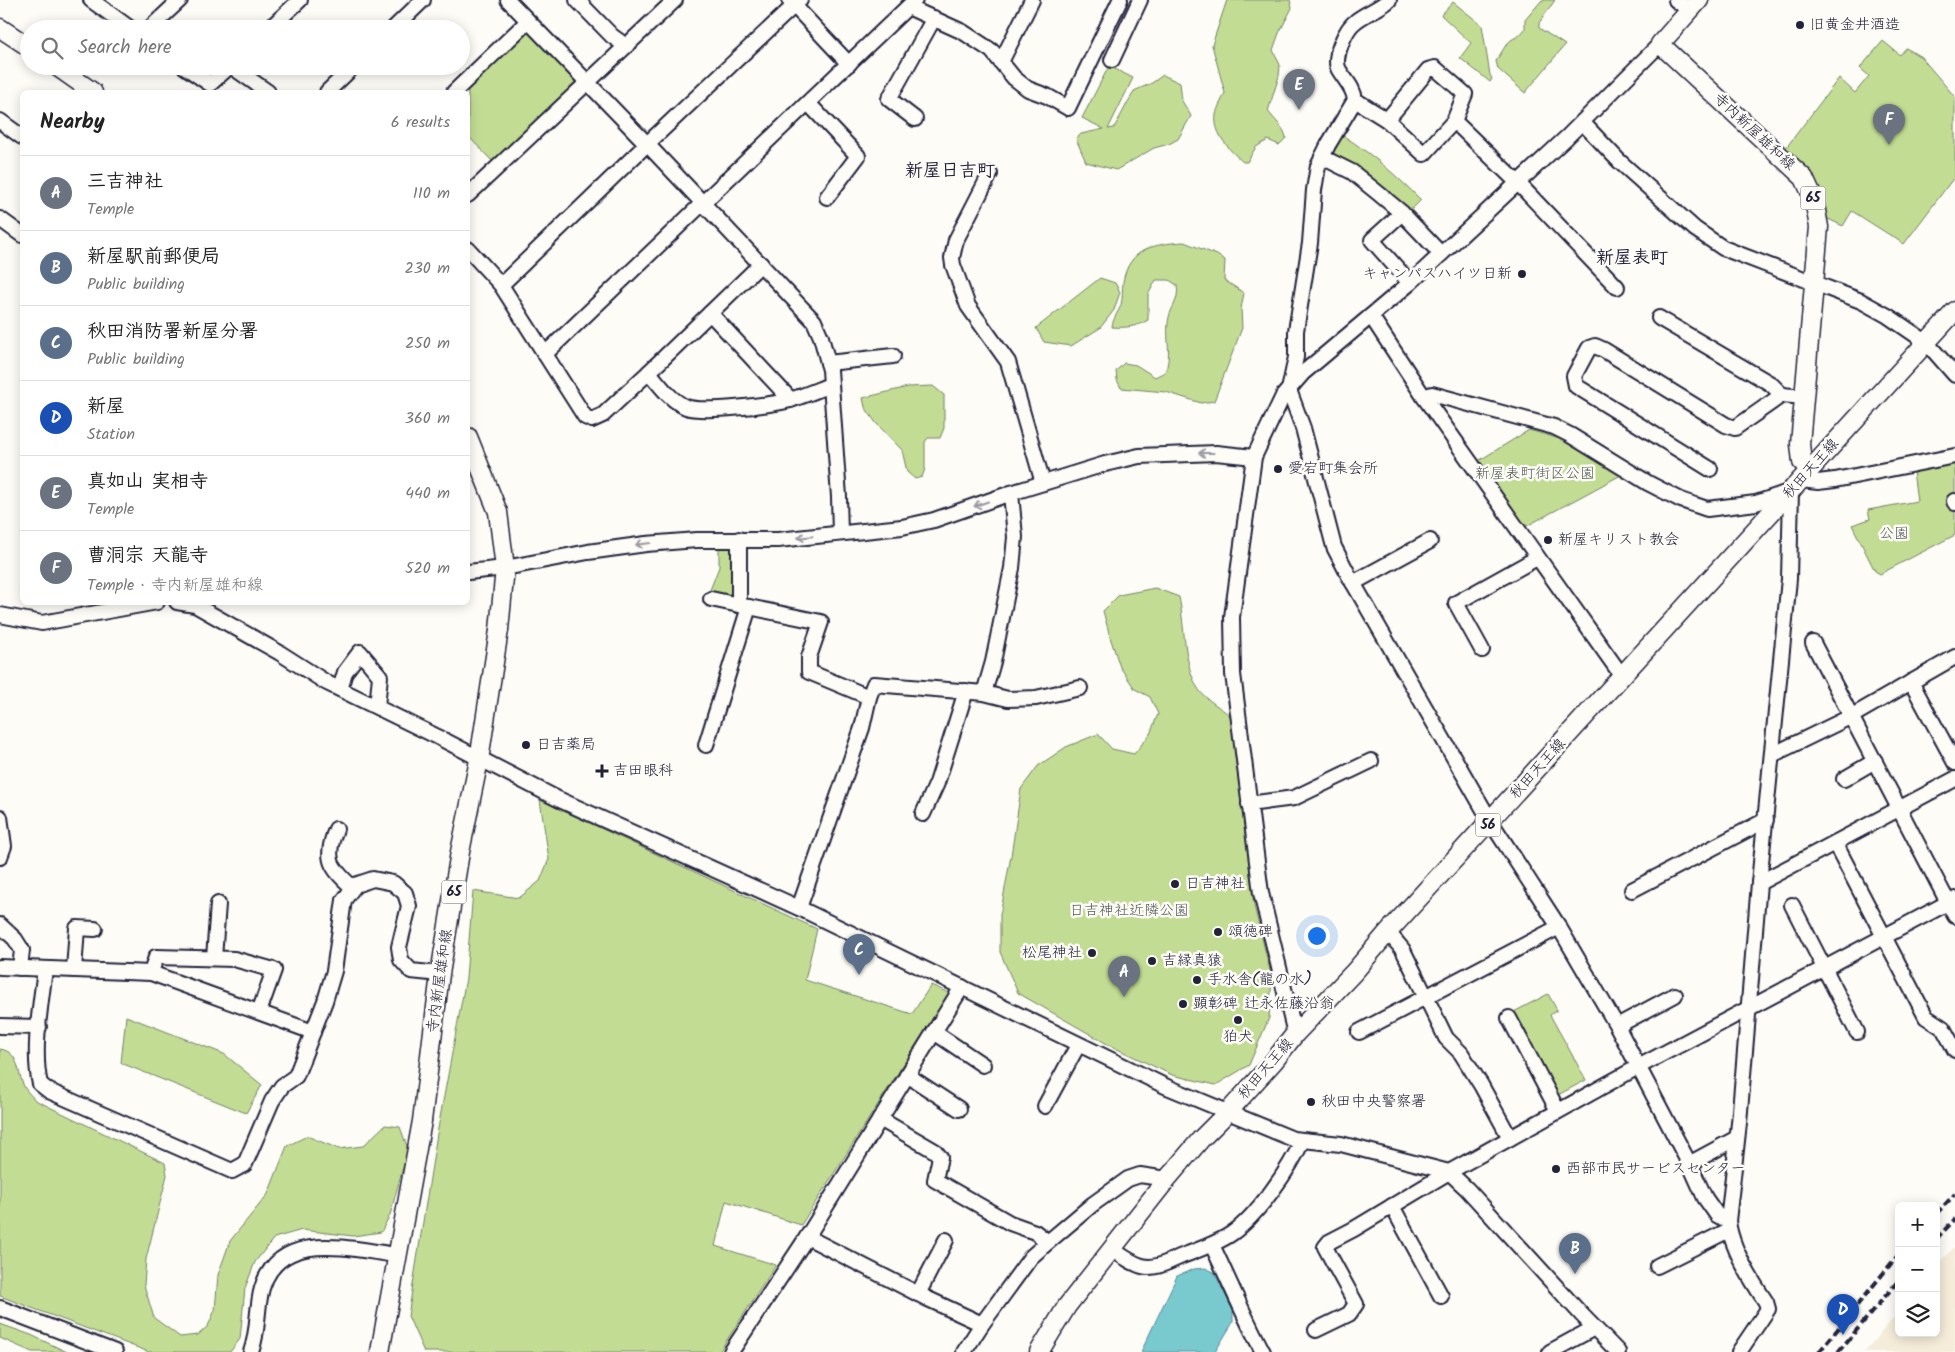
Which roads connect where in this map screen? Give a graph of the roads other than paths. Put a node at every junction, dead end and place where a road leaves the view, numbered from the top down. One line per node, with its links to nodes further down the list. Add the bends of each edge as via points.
1 (91, 0): 16 (street)
2 (180, 0): 17 (street)
3 (300, 0): 18 (street)
4 (423, 0): 19 (street)
5 (508, 0): 20 (street)
6 (577, 0): 24 (street)
7 (1032, 0): 26 (street)
8 (1120, 0): 26 (street, via 1068,108 1028,89)
9 (1140, 0): 25 (street)
10 (1389, 0): 38 (street, via 1355,21 1343,38 1337,68 1355,92)
11 (672, 1): 24 (street)
12 (794, 2): 27 (street); 46 (street)
13 (1688, 3): 23 (main road)
14 (912, 4): 15 (street); 27 (street)
15 (934, 18): 26 (street, via 992,51); 40 (street, via 889,99)
16 (119, 20)
17 (159, 20)
18 (279, 20)
19 (402, 20)
20 (527, 22): 33 (street); 37 (street)
21 (0, 28): 22 (main road)
22 (20, 41)
23 (1660, 44): 44 (street); 59 (main road, 寺内新屋雄和線 / 65, via 1804,178 1814,200 1819,227)
24 (626, 46): 33 (street)
25 (1112, 60)
26 (1001, 62)
27 (849, 64): 39 (street)
28 (69, 75): 34 (main road)
29 (197, 75): 30 (street, via 210,84)
30 (220, 75)
31 (244, 75): 35 (street)
32 (345, 75): 36 (street)
33 (587, 82): 46 (street); 50 (street)
34 (90, 90)
35 (265, 90)
36 (329, 90)
37 (456, 90)
38 (1355, 100): 41 (street); 47 (street)
39 (808, 103): 51 (street, via 858,156); 52 (street)
40 (915, 119)
41 (1387, 120): 42 (street, via 1424,154); 42 (street, via 1428,70 1435,68 1465,94)
42 (1454, 120): 49 (street)
43 (0, 121): 45 (street)
44 (1582, 122): 49 (street); 59 (street, via 1619,161 1695,229 1723,248)
45 (20, 136)
46 (647, 144): 52 (street); 61 (street)
47 (1322, 157): 53 (street, via 1352,172); 74 (street, via 1314,190 1310,243 1296,331 1296,357)
48 (990, 174): 84 (street, via 956,240 952,258 968,306 1008,362)
49 (1518, 183): 57 (street); 62 (street)
50 (470, 193)
51 (827, 197)
52 (702, 203): 58 (street); 68 (street)
53 (1402, 213): 57 (street); 60 (street, via 1372,240)
54 (0, 219): 55 (street)
55 (20, 234)
56 (470, 251): 61 (street)
57 (1441, 254): 60 (street)
58 (761, 264): 64 (street); 70 (street, via 814,321)
59 (1814, 282): 67 (street, via 1861,301); 77 (main road, 寺内新屋雄和線 / 65)
60 (1410, 283): 65 (street)
61 (500, 285): 68 (street)
62 (1617, 287)
63 (1955, 311): 67 (main road, 秋田天王線 / 56)
64 (710, 312): 71 (street); 78 (street)
65 (1372, 316): 74 (street, via 1303,373); 76 (street)
66 (1659, 318): 75 (street, via 1771,384)
67 (1926, 342): 72 (street); 83 (main road, 秋田天王線 / 56)
68 (545, 354): 71 (street, via 585,417 592,420 603,415)
69 (893, 356): 70 (street)
70 (828, 363): 73 (street)
71 (649, 372): 78 (street, via 669,395 684,406 699,409)
72 (1955, 375)
73 (830, 386): 78 (street); 86 (street)
74 (1289, 390): 81 (street); 92 (street, via 1303,428 1334,547)
75 (1782, 395): 77 (street); 82 (street, via 1735,428 1604,350 1595,346 1589,348 1574,376 1576,386)
76 (1424, 396): 83 (street, via 1432,394 1554,427 1648,483 1707,509 1756,503); 89 (street)
77 (1804, 397): 83 (main road, 寺内新屋雄和線 / 65)
78 (792, 400)
79 (470, 442): 90 (main road, 寺内新屋雄和線 / 65, via 498,512)
80 (1955, 456): 83 (street, via 1835,480)
81 (1254, 457): 84 (street, one-way to 84, via 1216,453 1139,456); 118 (street, via 1232,617 1233,674)
82 (1710, 469)
83 (1801, 480): 101 (main road, 秋田天王線 / 56); 111 (street)
84 (1043, 483): 85 (street)
85 (1011, 493): 86 (street, one-way to 86, via 934,520 902,527); 106 (street, via 1015,537 1012,568)
86 (840, 533): 87 (street, one-way to 87, via 778,540)
87 (739, 539): 90 (street, one-way to 90, via 646,544); 96 (street)
88 (1430, 541): 92 (street)
89 (1537, 558): 99 (street, via 1456,603); 101 (street)
90 (505, 568): 91 (street); 112 (main road, 寺内新屋雄和線 / 65)
91 (470, 572)
92 (1353, 583): 123 (street)
93 (710, 600): 96 (street)
94 (141, 605): 97 (street, via 42,623)
95 (199, 605): 104 (street)
96 (744, 606): 107 (street, via 821,622 809,658 809,672); 110 (street)
97 (0, 615)
98 (1813, 643): 109 (street)
99 (1482, 650)
100 (1955, 657): 102 (street)
101 (1622, 676): 123 (main road, 秋田天王線 / 56)
102 (1911, 682): 109 (street); 115 (street)
103 (1080, 688): 106 (street, via 1036,698 1008,699)
104 (340, 689): 108 (street); 108 (street, via 344,672 360,652 380,676)
105 (966, 691): 106 (street); 107 (street, via 874,684); 120 (street, via 937,783)
106 (984, 693)
107 (869, 697): 133 (street, via 862,728)
108 (377, 708): 112 (street)
109 (1852, 716): 111 (street); 114 (street)
110 (706, 745)
111 (1772, 755): 122 (street)
112 (479, 760): 133 (street, via 558,800); 147 (main road, 寺内新屋雄和線 / 65)
113 (1371, 761): 118 (street, via 1294,798)
114 (1876, 761): 116 (street); 119 (street)
115 (1955, 763)
116 (1844, 779)
117 (1955, 779): 119 (street)
118 (1249, 804): 161 (street, via 1261,894)
119 (1900, 809): 125 (street); 130 (street)
120 (923, 814)
121 (0, 817): 126 (street, via 4,846)
122 (1766, 820): 127 (street); 129 (street)
123 (1491, 822): 136 (street); 138 (main road, 秋田天王線 / 56)
124 (336, 829): 128 (street, via 329,859 338,874)
125 (1835, 843): 127 (street); 139 (street)
126 (0, 857)
127 (1759, 883): 151 (street)
128 (353, 888): 147 (street, via 373,879 393,882 405,892 409,906 398,947 401,960 411,971); 157 (street, via 344,900 334,971)
129 (1632, 890)
130 (1952, 901): 134 (street); 139 (street)
131 (218, 904): 140 (street)
132 (1792, 905): 143 (street)
133 (799, 908): 148 (street)
134 (1955, 916)
135 (0, 925): 142 (street, via 22,950)
136 (1559, 926): 150 (street); 155 (street)
137 (95, 929): 145 (street, via 77,928)
138 (1388, 932): 150 (street, via 1403,950); 161 (main road, 秋田天王線 / 56, via 1356,971)
139 (1884, 938): 143 (street); 163 (street, via 1926,1017 1943,1028)
140 (214, 958): 146 (street, via 156,957); 152 (street, via 234,959 274,970)
141 (0, 967): 142 (street)
142 (20, 968): 144 (street)
143 (1826, 968): 151 (street); 160 (street)
144 (45, 969): 145 (street); 156 (street)
145 (74, 970): 146 (street)
146 (151, 973): 152 (street)
147 (440, 974): 185 (main road, 寺内新屋雄和線 / 65, via 422,1121)
148 (962, 987): 158 (street); 162 (street)
149 (1674, 995): 155 (street)
150 (1427, 997): 159 (street); 172 (street, via 1446,1038 1461,1053 1482,1085)
151 (1750, 1008): 165 (street); 173 (street)
152 (259, 1012): 157 (street)
153 (1509, 1018): 169 (street)
154 (0, 1026): 156 (street)
155 (1617, 1026): 165 (street)
156 (39, 1027): 157 (street, via 38,1076 44,1088 232,1171 245,1164 272,1101 282,1086 296,1076)
157 (313, 1032)
158 (934, 1032): 164 (street); 166 (street)
159 (1359, 1032)
160 (1857, 1032)
161 (1295, 1034): 170 (main road, 秋田天王線 / 56)
162 (1078, 1045): 167 (street); 170 (street)
163 (1955, 1050)
164 (983, 1065)
165 (1638, 1067): 169 (street); 175 (street)
166 (907, 1075): 168 (street); 171 (street)
167 (1045, 1106)
168 (959, 1109)
169 (1558, 1111): 172 (street)
170 (1228, 1112): 174 (street); 177 (main road, 秋田天王線 / 56)
171 (880, 1119): 180 (street); 182 (street, via 940,1157 935,1180 1010,1223 1036,1232)
172 (1510, 1138): 176 (street)
173 (1737, 1138): 175 (street); 179 (street)
174 (1302, 1141): 176 (street, via 1341,1144); 183 (street, via 1296,1155 1247,1222)
175 (1689, 1164): 179 (street, via 1705,1198)
176 (1449, 1172): 178 (street); 191 (street)
177 (1167, 1179): 182 (street, via 1140,1175 1128,1179); 184 (main road, 秋田天王線 / 56)
178 (1392, 1206): 188 (street); 192 (street, via 1325,1247 1356,1304 1348,1314)
179 (1729, 1226): 186 (street); 202 (street, via 1743,1263 1768,1309)
180 (807, 1237): 187 (street); 196 (street)
181 (946, 1240): 187 (street)
182 (1048, 1242): 190 (street, via 1031,1257)
183 (1212, 1245): 184 (street, via 1156,1267 1142,1266); 199 (street)
184 (1112, 1249): 198 (main road, 秋田天王線 / 56, via 1067,1306)
185 (397, 1255): 194 (street, via 319,1246 300,1249 282,1258 262,1288 256,1338); 195 (main road, 寺内新屋雄和線 / 65)
186 (1657, 1266)
187 (918, 1294): 190 (street)
188 (1441, 1296)
189 (0, 1308): 193 (street)
190 (982, 1324): 197 (street)
191 (1594, 1328): 200 (street); 201 (street)
192 (1316, 1330)
193 (115, 1352)
194 (251, 1352)
195 (380, 1352)
196 (731, 1352)
197 (964, 1352)
198 (1039, 1352)
199 (1263, 1352)
200 (1550, 1352)
201 (1618, 1352)
202 (1739, 1352)

